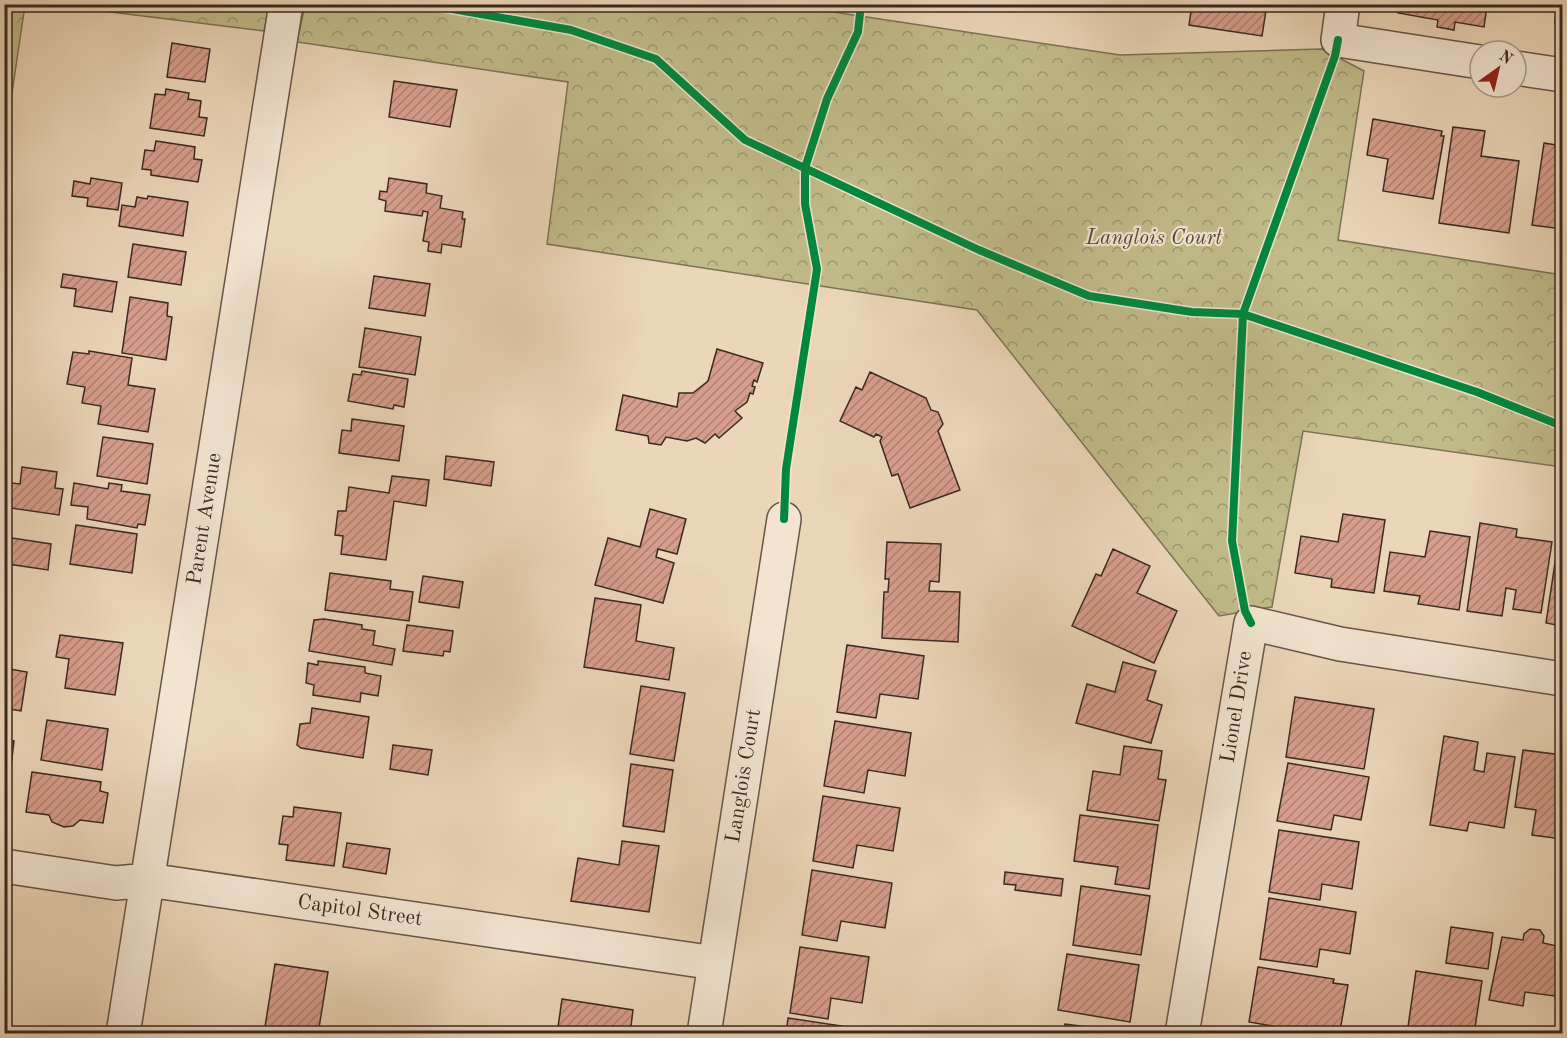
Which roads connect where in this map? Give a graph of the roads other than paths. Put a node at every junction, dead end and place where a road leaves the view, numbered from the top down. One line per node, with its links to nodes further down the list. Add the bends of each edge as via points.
1 (286, 4): 9 (street, Parent Avenue)
2 (1343, 4): 3 (street, via 1338,40)
3 (1468, 60)
4 (1528, 70): 5 (street)
5 (1563, 75)
6 (784, 519): 10 (street, Langlois Court)
7 (1563, 679): 13 (street, Lionel Drive, via 1340,644 1251,623)
8 (4, 866): 9 (street, Capitol Street, via 116,883)
9 (148, 880): 10 (street, Capitol Street); 11 (street, Parent Avenue)
10 (715, 963): 12 (street, Langlois Court)
11 (123, 1034)
12 (704, 1034)
13 (1182, 1034)

